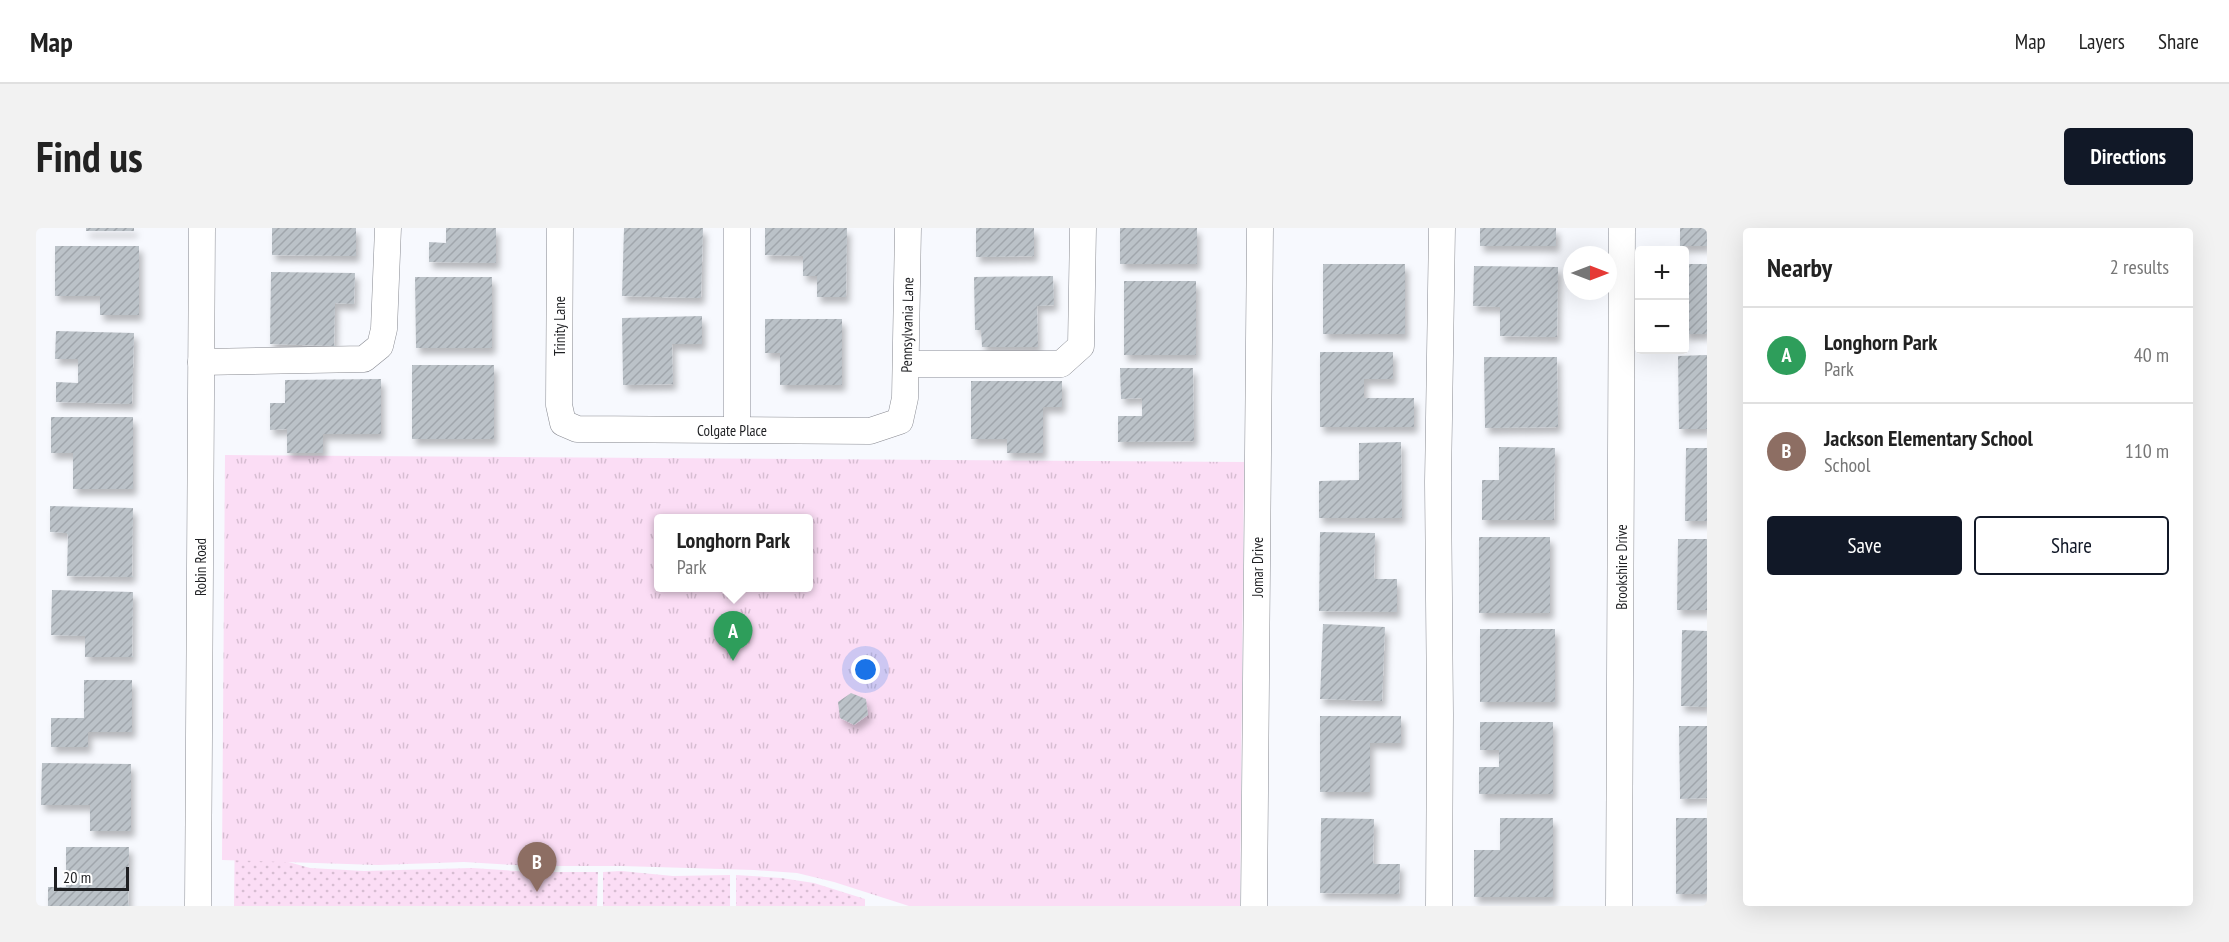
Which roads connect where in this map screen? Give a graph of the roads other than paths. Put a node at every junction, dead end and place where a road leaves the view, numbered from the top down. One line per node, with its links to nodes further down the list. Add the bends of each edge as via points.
1 (202, 228): 10 (street, Robin Road)
2 (388, 228): 10 (street, via 384,329 380,346 364,359)
3 (560, 228): 13 (street, Trinity Lane, via 559,405)
4 (737, 228): 14 (street)
5 (908, 228): 11 (street, Pennsylvania Lane)
6 (1083, 228): 11 (street, via 1081,346 1061,364)
7 (1260, 228): 16 (street, Jomar Drive)
8 (1442, 228): 17 (street)
9 (1622, 228): 18 (street, Brookshire Drive)
10 (201, 362): 15 (street, Robin Road)
11 (907, 364): 12 (street, Pennsylvania Lane)
12 (900, 421): 14 (street, Colgate Place, via 870,431)
13 (563, 423): 14 (street, Colgate Place, via 577,429)
14 (737, 429)
15 (198, 906)
16 (1254, 906)
17 (1439, 906)
18 (1619, 906)

